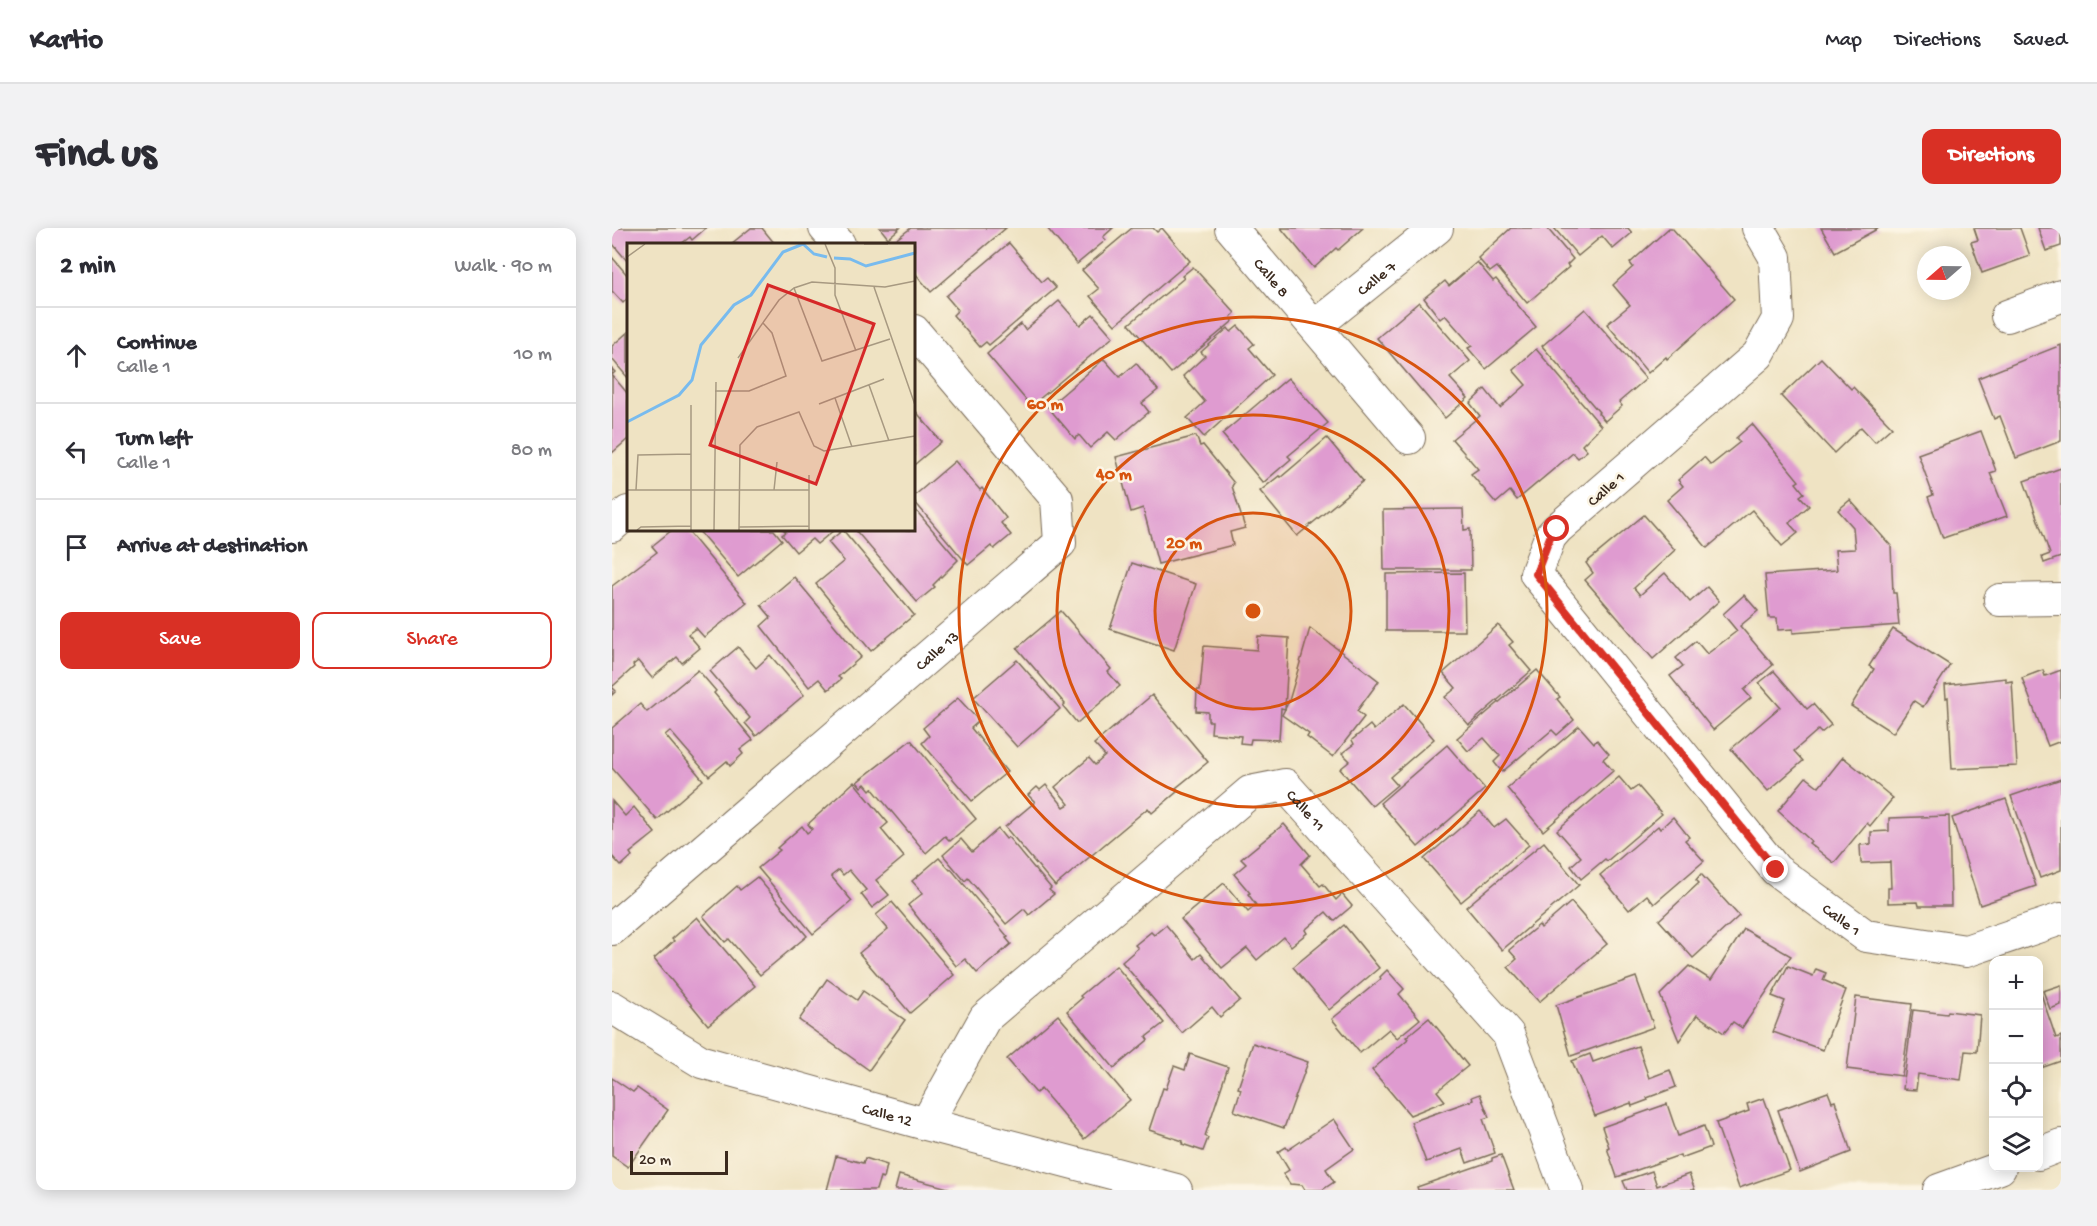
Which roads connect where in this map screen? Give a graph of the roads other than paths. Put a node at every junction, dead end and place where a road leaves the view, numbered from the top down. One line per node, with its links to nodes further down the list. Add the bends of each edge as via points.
1 (825, 228): 5 (street)
2 (1231, 228): 8 (street, Calle 8)
3 (1437, 228): 8 (street, Calle 7)
4 (1758, 228): 15 (street, Calle 1, via 1774,257 1778,319 1758,355 1557,529 1536,574 1776,870 1866,936 1966,951)
5 (838, 243)
6 (2061, 296): 7 (street)
7 (2007, 316)
8 (1316, 326): 10 (street, Calle 8)
9 (915, 332): 16 (street, Calle 13, via 1057,499 1060,543)
10 (1409, 438)
11 (627, 513): 12 (street)
12 (612, 526)
13 (2061, 599): 14 (street)
14 (2000, 600)
15 (2061, 919)
16 (612, 929)
17 (612, 1007): 18 (street, Calle 12, via 702,1062)
18 (926, 1124): 22 (street, Calle 12); 23 (street, Calle 11, via 985,1018 1250,792 1285,785 1508,1034)
19 (2061, 1145): 20 (street)
20 (2043, 1152)
21 (1989, 1171): 24 (street)
22 (1176, 1190)
23 (1567, 1190)
24 (1939, 1190)

